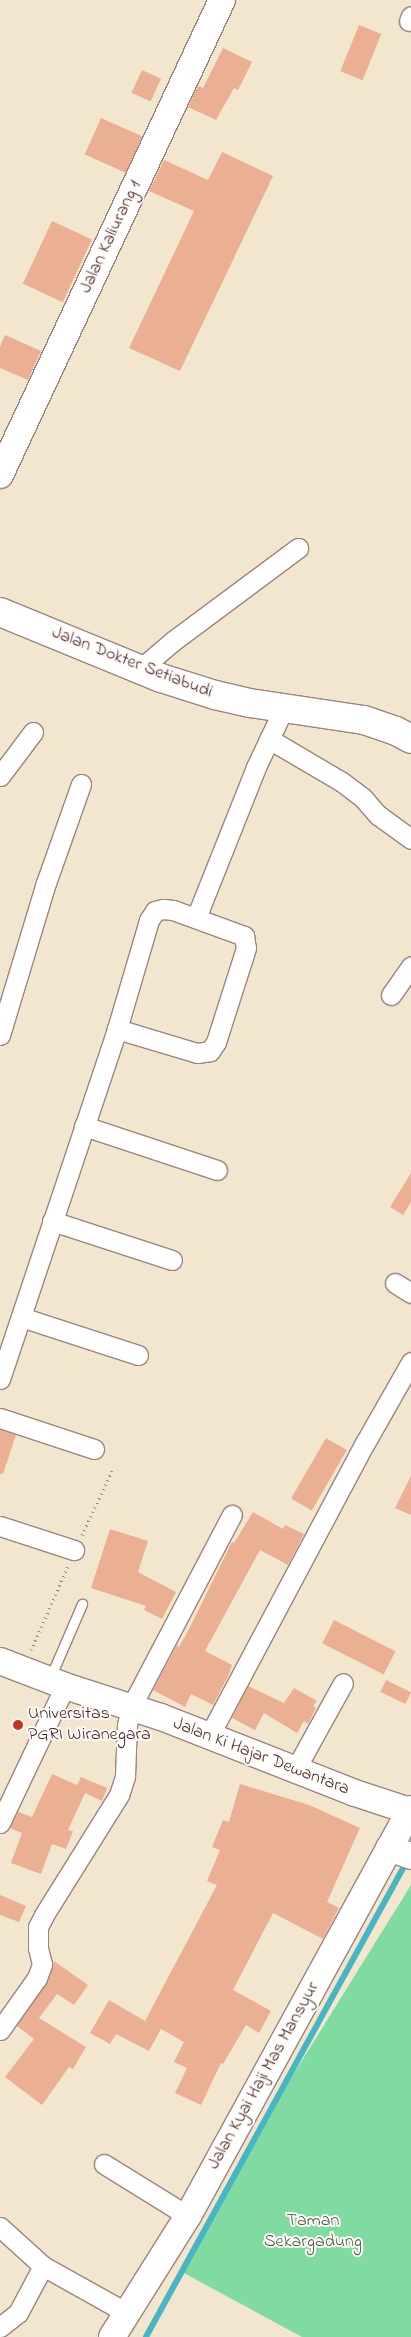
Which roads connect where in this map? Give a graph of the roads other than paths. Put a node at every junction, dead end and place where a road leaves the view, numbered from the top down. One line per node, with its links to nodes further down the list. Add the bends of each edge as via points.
1 (222, 0): 2 (main road, Jalan Kaliurang 1)
2 (0, 475)
3 (298, 548): 5 (street, via 172,641)
4 (0, 612): 5 (highway, Jalan Dokter Setiabudi)
5 (140, 669): 6 (highway, Jalan Dokter Setiabudi, via 215,695)
6 (284, 708): 8 (highway, Jalan Dokter Setiabudi, via 364,720); 9 (street)
7 (33, 732): 10 (street)
8 (411, 739)
9 (269, 740): 12 (street, via 342,782 378,815); 13 (street)
10 (0, 776)
11 (81, 784): 17 (street, via 46,883)
12 (411, 839)
13 (196, 918): 16 (street, via 163,909 155,911 149,920); 16 (street, via 237,932 244,936 246,942 216,1042 210,1051 197,1053)
14 (411, 966): 15 (street)
15 (392, 995)
16 (117, 1029): 18 (street)
17 (0, 1035)
18 (84, 1126): 19 (street); 20 (street)
19 (217, 1170)
20 (52, 1221): 21 (street); 24 (street)
21 (172, 1260)
22 (395, 1282): 23 (street)
23 (411, 1293)
24 (21, 1317): 25 (street); 27 (street)
25 (138, 1355)
26 (411, 1362): 38 (street)
27 (0, 1379)
28 (0, 1418): 29 (street)
29 (94, 1449)
30 (232, 1515): 37 (street)
31 (0, 1526): 32 (street)
32 (74, 1550)
33 (82, 1604): 35 (lane)
34 (11, 1666): 35 (main road, Jalan Ki Hajar Dewantara)
35 (57, 1683): 37 (main road, Jalan Ki Hajar Dewantara); 41 (street)
36 (343, 1684): 39 (street)
37 (117, 1703): 38 (main road, Jalan Ki Hajar Dewantara); 43 (street, via 127,1725 125,1776 119,1795 44,1915 38,1927 42,1964 37,1978)
38 (209, 1736): 39 (main road, Jalan Ki Hajar Dewantara)
39 (295, 1770): 40 (main road, Jalan Ki Hajar Dewantara)
40 (410, 1810): 42 (main road, Jalan Kyai Haji Mas Mansyur)
41 (0, 1823)
42 (399, 1852): 45 (main road, Jalan Kyai Haji Mas Mansyur)
43 (0, 2030)
44 (104, 2164): 45 (street)
45 (188, 2216): 48 (main road, Jalan Kyai Haji Mas Mansyur)
46 (0, 2227): 47 (street)
47 (43, 2266): 48 (street); 49 (street, via 18,2313)
48 (127, 2313): 50 (main road, Jalan Kyai Haji Mas Mansyur)
49 (0, 2327)
50 (114, 2336)

